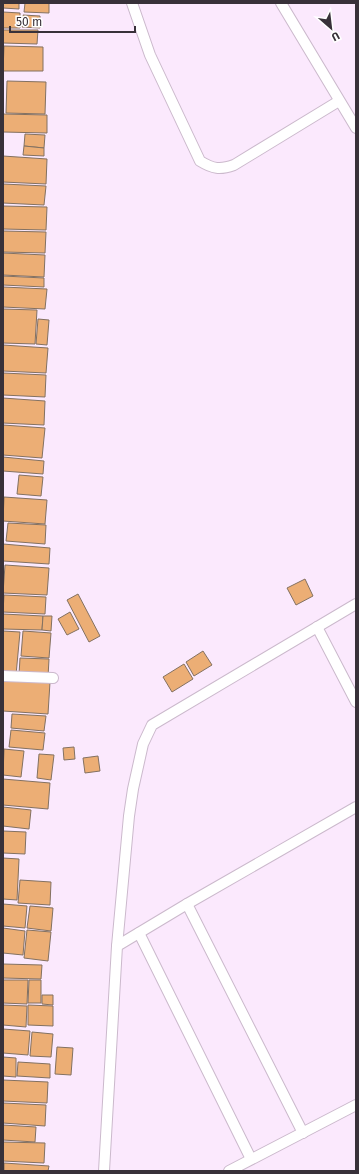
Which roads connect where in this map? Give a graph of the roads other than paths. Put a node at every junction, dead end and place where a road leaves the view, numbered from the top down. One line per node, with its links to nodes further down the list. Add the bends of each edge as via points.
1 (132, 3): 3 (lane, via 150,54 200,162 209,167 223,169 234,165)
2 (281, 3): 3 (lane)
3 (339, 101): 4 (lane)
4 (356, 128)
5 (356, 604): 6 (lane)
6 (317, 627): 9 (lane); 13 (lane, via 152,724 143,744 133,789)
7 (3, 676): 8 (lane)
8 (53, 678)
9 (356, 702)
10 (356, 807): 11 (lane)
11 (187, 904): 12 (lane); 15 (lane)
12 (139, 933): 13 (lane); 16 (lane)
13 (117, 946): 17 (lane)
14 (356, 1105): 15 (lane)
15 (303, 1133): 16 (lane)
16 (251, 1159): 18 (lane)
17 (104, 1171)
18 (229, 1171)

